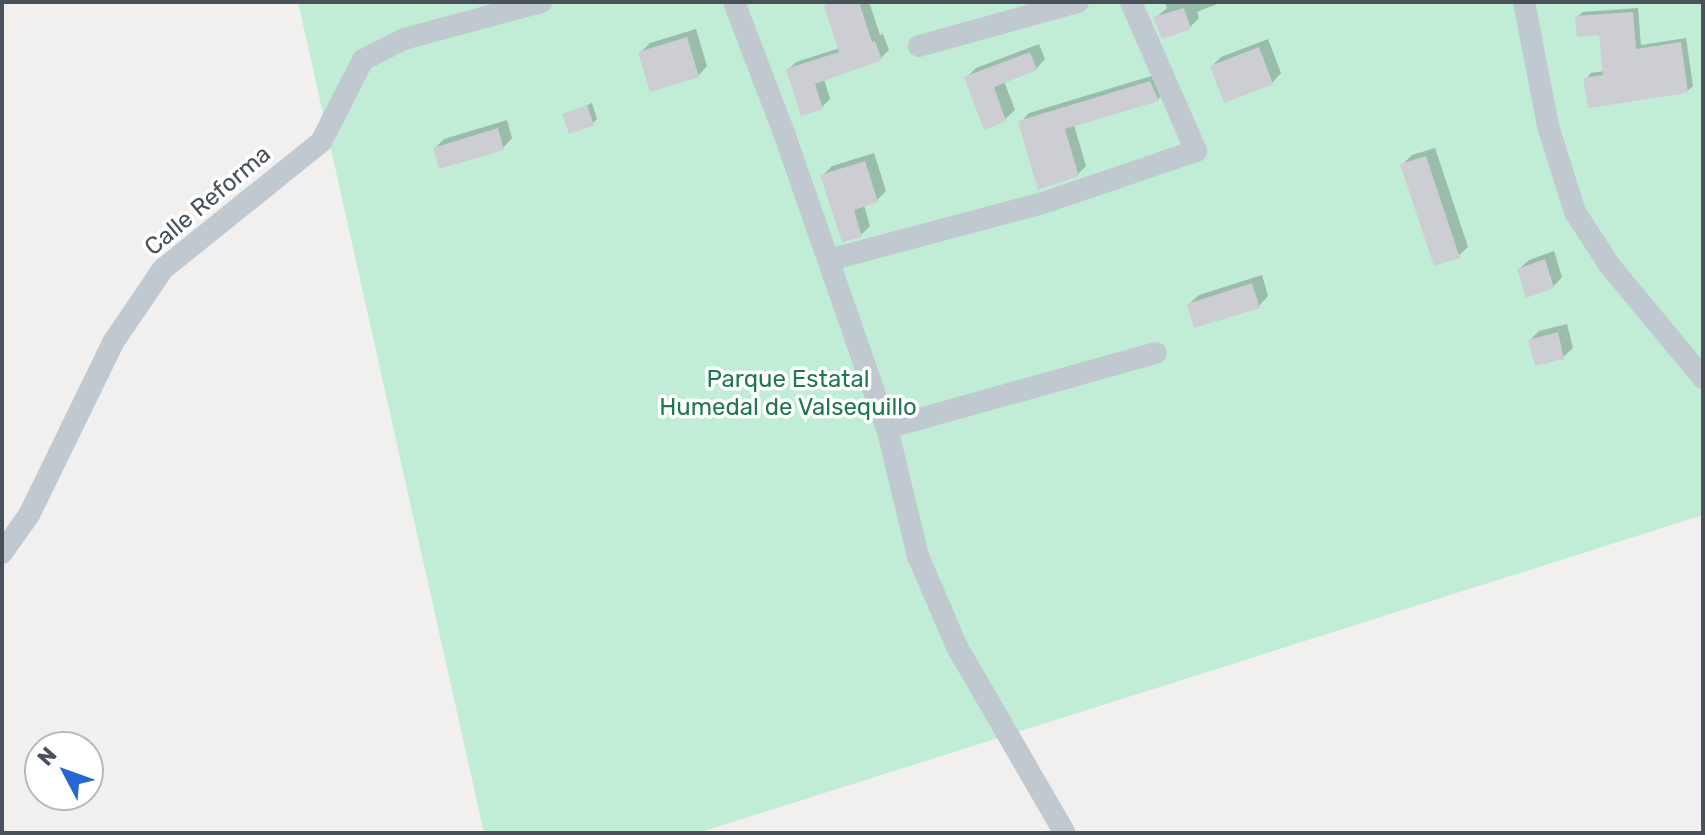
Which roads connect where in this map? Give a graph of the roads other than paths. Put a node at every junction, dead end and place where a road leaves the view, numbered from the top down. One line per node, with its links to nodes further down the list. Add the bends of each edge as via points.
1 (541, 2): 11 (street, Calle Reforma, via 404,39 363,60 321,142 163,269 114,341 29,515)
2 (734, 2): 7 (street)
3 (1078, 2): 6 (street)
4 (1131, 2): 7 (street, via 1196,151 1040,204)
5 (1524, 2): 9 (street, via 1548,126 1575,212 1610,266)
6 (919, 46)
7 (829, 260): 10 (street)
8 (1156, 353): 10 (street)
9 (1703, 378)
10 (887, 428): 12 (street, via 910,533 957,647)
11 (2, 553)
12 (1065, 833)

